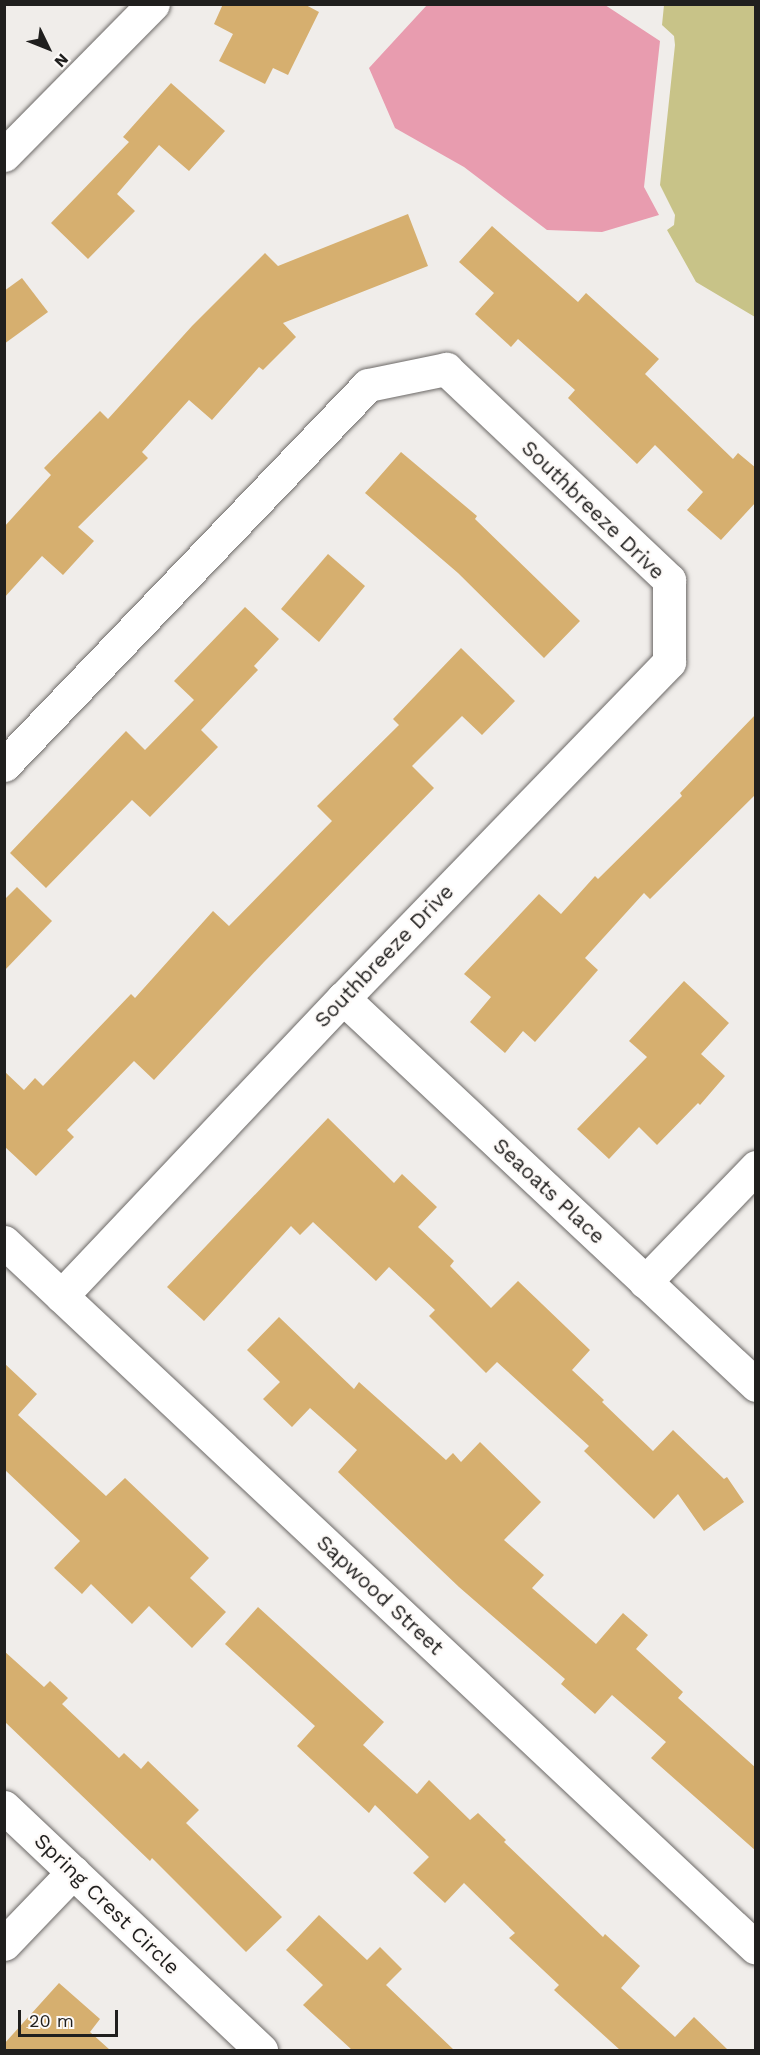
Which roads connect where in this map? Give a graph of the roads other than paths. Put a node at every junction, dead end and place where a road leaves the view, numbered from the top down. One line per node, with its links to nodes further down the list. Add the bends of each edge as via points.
1 (153, 4): 2 (street)
2 (4, 155)
3 (4, 765): 4 (street, Southbreeze Drive, via 368,385 446,369 669,580 669,662)
4 (343, 998): 7 (street, Seaoats Place); 8 (street, Southbreeze Drive)
5 (756, 1167): 7 (street)
6 (4, 1242): 8 (street, Sapwood Street)
7 (645, 1282): 9 (street, Seaoats Place)
8 (61, 1296): 13 (street, Sapwood Street)
9 (756, 1385)
10 (4, 1807): 11 (street, Spring Crest Circle)
11 (73, 1872): 12 (street); 14 (street, Spring Crest Circle)
12 (4, 1944)
13 (756, 1948)
14 (261, 2050)

